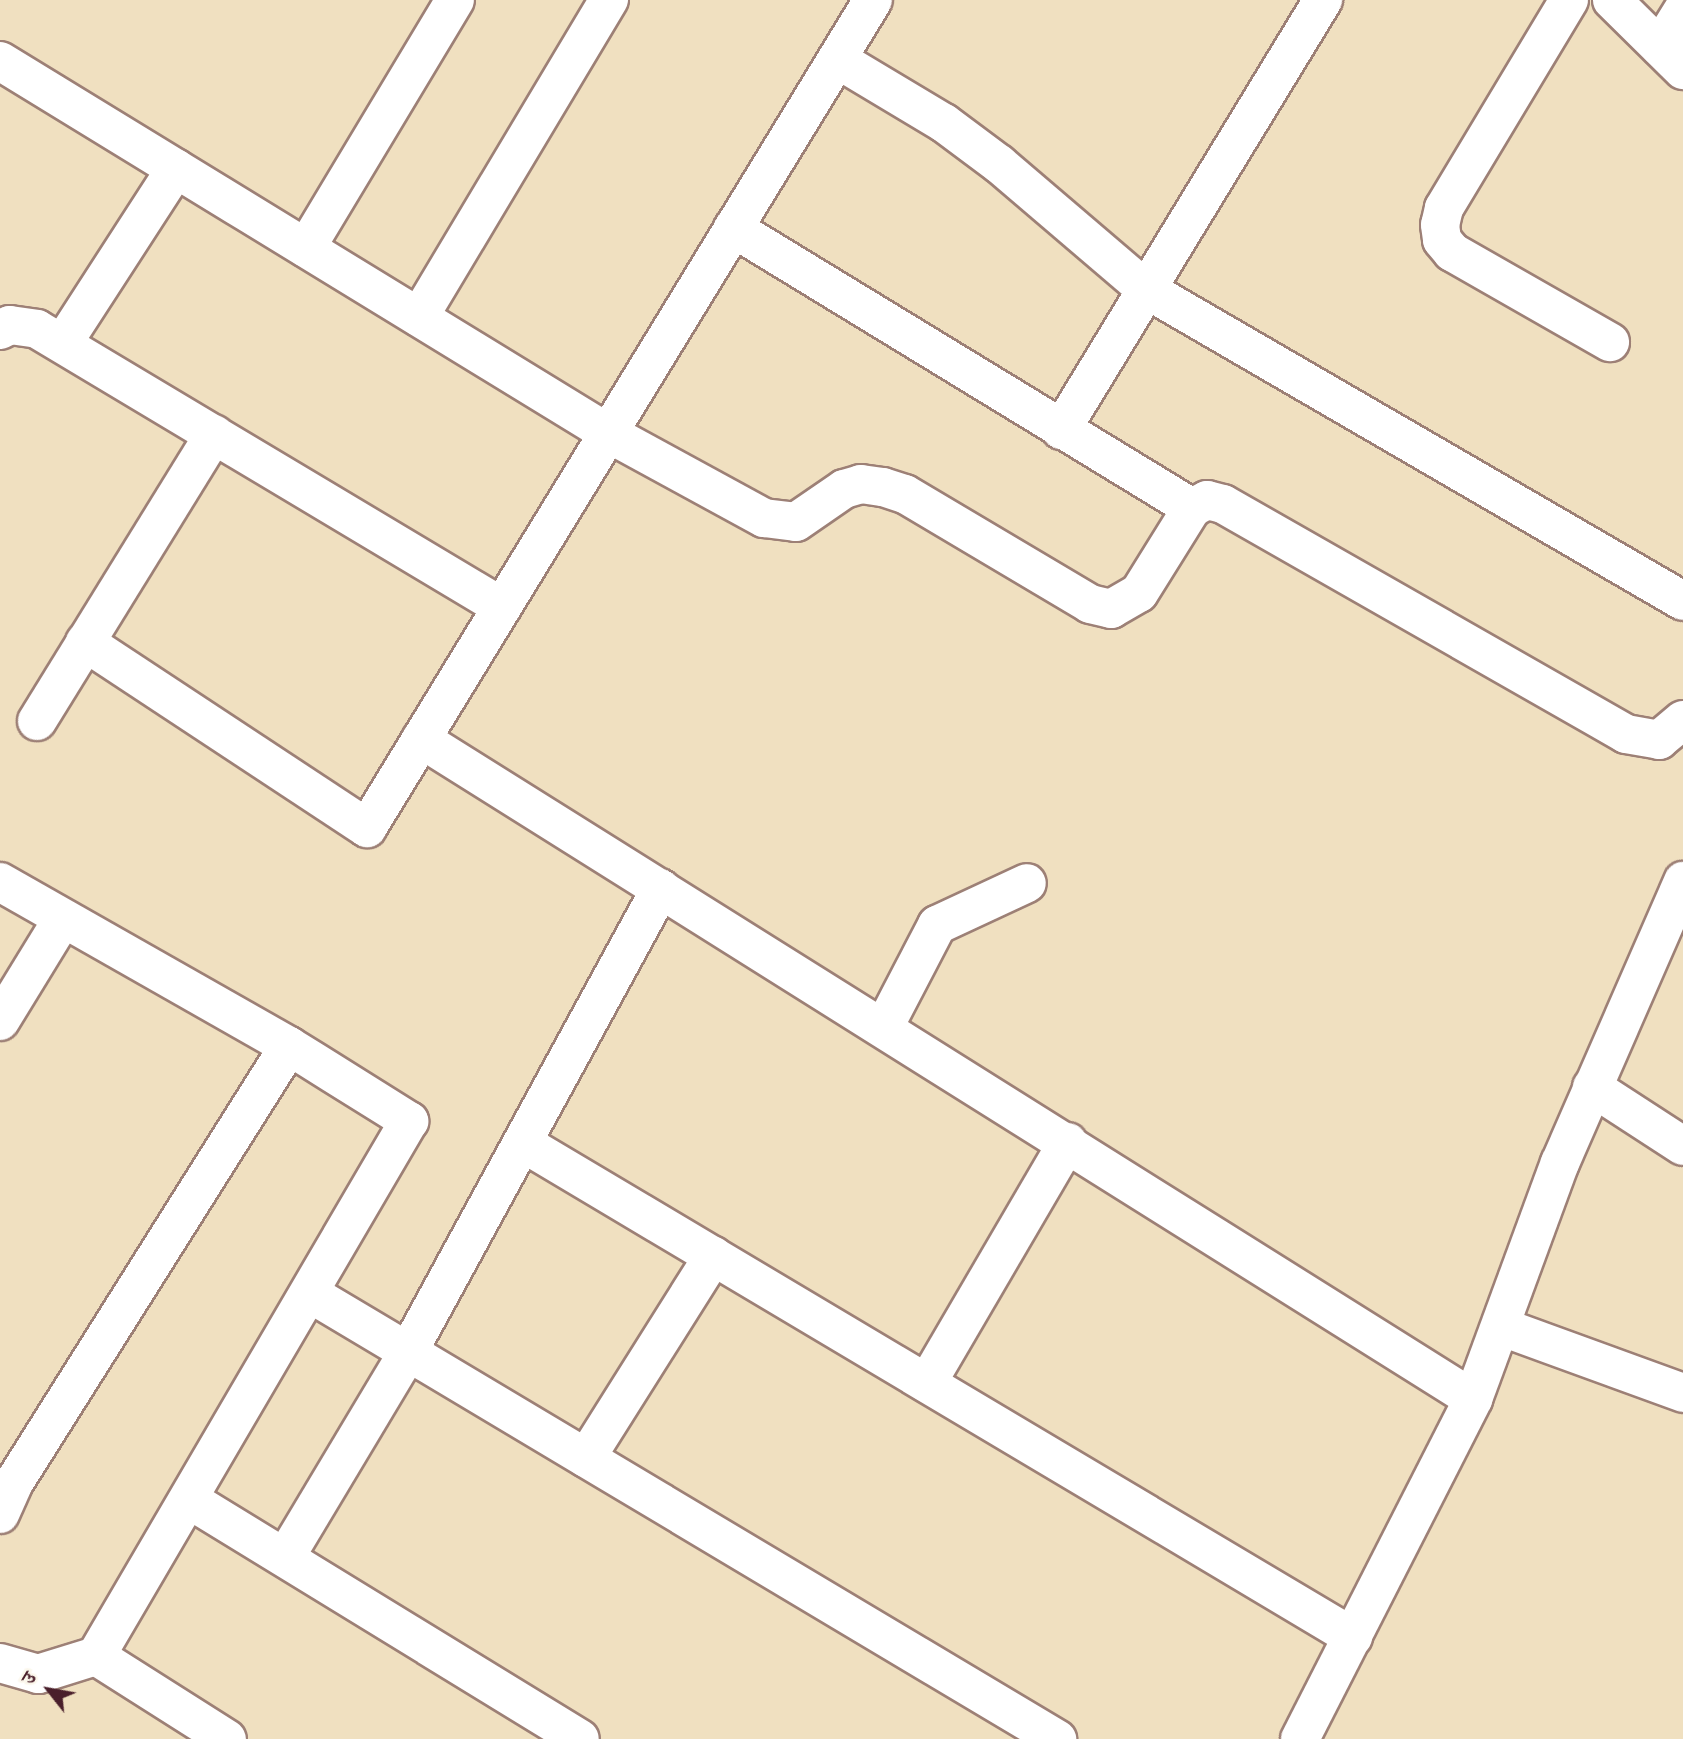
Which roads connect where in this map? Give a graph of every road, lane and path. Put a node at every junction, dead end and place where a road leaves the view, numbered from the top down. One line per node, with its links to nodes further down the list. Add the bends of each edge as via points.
1 (455, 0): 13 (street)
2 (609, 0): 15 (street)
3 (873, 0): 9 (street)
4 (1323, 0): 14 (street)
5 (1569, 0): 17 (street, via 1444,208 1440,225 1442,240 1452,252)
6 (1612, 0): 8 (street)
7 (1683, 10): 8 (street)
8 (1672, 59)
9 (837, 60): 12 (street); 14 (street, via 944,123)
10 (0, 61): 11 (street)
11 (176, 168): 13 (street); 18 (street)
12 (733, 228): 19 (street); 20 (street)
13 (306, 248): 15 (street)
14 (1144, 288): 19 (street); 23 (street)
15 (419, 317): 20 (street)
16 (0, 330): 18 (street, via 23,326)
17 (1609, 342)
18 (62, 343): 21 (street)
19 (1061, 430): 22 (street)
20 (608, 433): 22 (street, via 776,523 796,522 845,489 861,484 905,494 1090,604 1111,609 1139,593); 24 (street)
21 (214, 434): 24 (street); 25 (street)
22 (1192, 508): 26 (street, via 1207,500 1223,504 1626,734 1658,740)
23 (1683, 601)
24 (502, 607): 28 (street)
25 (85, 642): 27 (street); 28 (street, via 367,828)
26 (1683, 720)
27 (37, 721)
28 (421, 739): 32 (street)
29 (1683, 881): 37 (street)
30 (0, 882): 33 (street)
31 (1027, 883): 35 (street, via 937,925)
32 (661, 888): 35 (street); 39 (street)
33 (62, 920): 34 (street); 36 (street)
34 (0, 1021)
35 (884, 1027): 38 (street)
36 (289, 1046): 42 (street, via 409,1121); 50 (street, via 23,1469)
37 (1592, 1087): 40 (street); 43 (street, via 1517,1274)
38 (1068, 1142): 45 (street); 47 (street)
39 (523, 1143): 41 (street); 44 (street)
40 (1683, 1146)
41 (713, 1256): 45 (street); 48 (street)
42 (312, 1294): 44 (street); 49 (street)
43 (1502, 1327): 46 (street); 47 (street)
44 (408, 1352): 48 (street); 51 (street)
45 (927, 1383): 52 (street)
46 (1683, 1393)
47 (1473, 1399): 52 (street)
48 (586, 1458): 57 (street)
49 (190, 1500): 51 (street); 53 (street)
50 (0, 1514)
51 (286, 1556): 56 (street)
52 (1353, 1637): 58 (street)
53 (96, 1656): 54 (street, via 38,1674); 55 (street)
54 (0, 1662)
55 (227, 1739)
56 (580, 1739)
57 (1057, 1739)
58 (1300, 1739)

